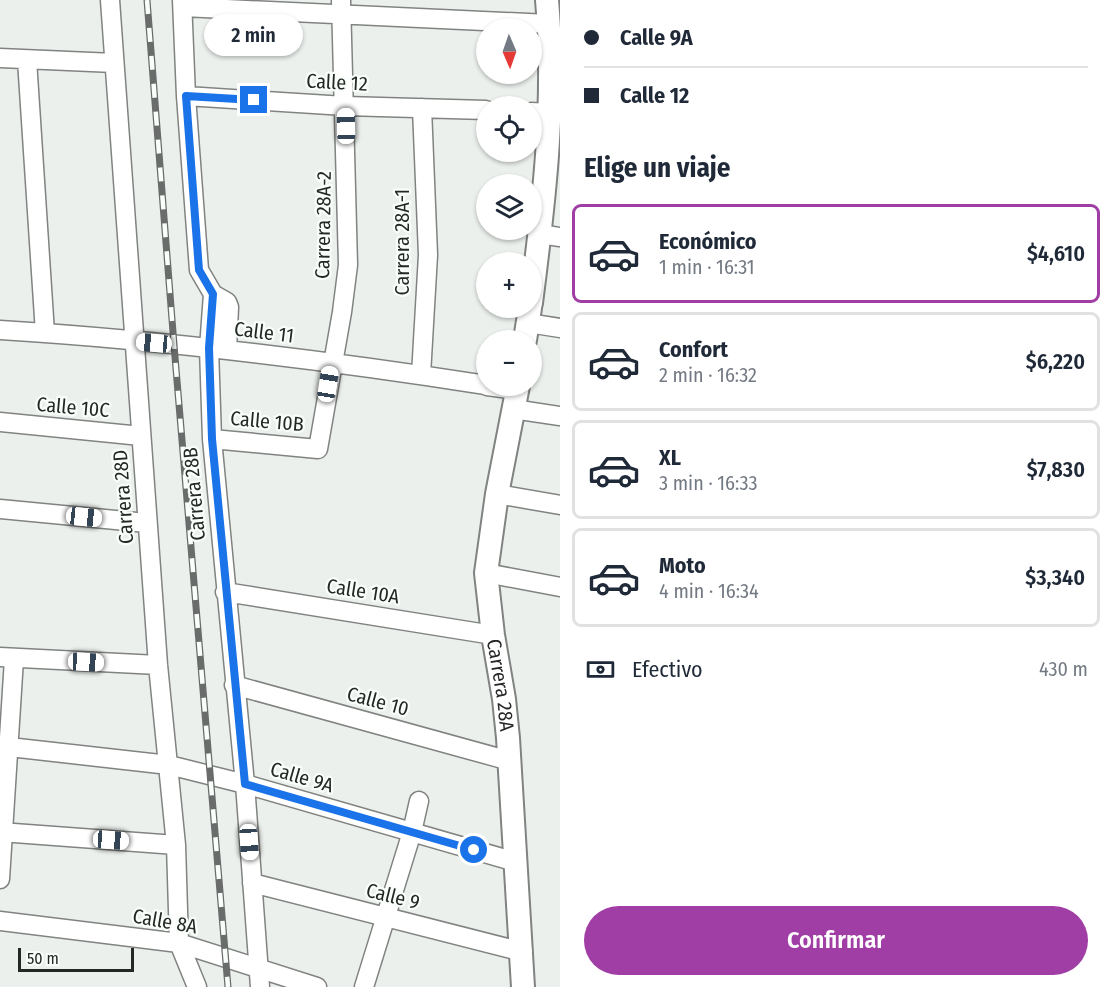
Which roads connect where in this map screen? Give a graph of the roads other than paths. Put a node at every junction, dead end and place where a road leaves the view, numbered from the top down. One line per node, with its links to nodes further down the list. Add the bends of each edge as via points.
1 (110, 0): 8 (street, Carrera 28D)
2 (548, 0): 5 (street)
3 (183, 4): 4 (street); 9 (street, Carrera 28B)
4 (341, 8): 5 (street); 11 (street, Carrera 28A-2)
5 (549, 24): 10 (street)
6 (0, 58): 7 (street)
7 (27, 60): 8 (street); 21 (street)
8 (114, 63): 22 (street, Carrera 28D)
9 (186, 96): 11 (street, Calle 12); 23 (street, Carrera 28B, via 199,270 213,294)
10 (542, 96)
11 (345, 106): 12 (street, Calle 12); 24 (street, Carrera 28A-2, via 348,265)
12 (422, 108): 13 (street, Calle 12); 25 (street, Carrera 28A-1, via 428,255)
13 (476, 110)
14 (542, 120): 15 (street)
15 (554, 167): 16 (street)
16 (550, 236): 17 (street)
17 (542, 267)
18 (529, 318): 19 (street)
19 (560, 327)
20 (0, 330): 21 (street, Calle 11)
21 (45, 333): 22 (street, Calle 11)
22 (134, 341): 23 (street, Calle 11); 31 (street, Carrera 28D)
23 (218, 349): 24 (street, Calle 11); 32 (street, Carrera 28B)
24 (332, 363): 25 (street, Calle 11); 33 (street, Carrera 28A-2)
25 (421, 375): 26 (street, Calle 11)
26 (476, 383)
27 (516, 396): 34 (street, Carrera 28A)
28 (518, 396): 29 (street, Calle 11)
29 (560, 416)
30 (0, 422): 31 (street, Calle 10C)
31 (141, 436): 37 (street, Carrera 28D)
32 (212, 439): 33 (street, Calle 10B); 40 (street, Carrera 28B)
33 (318, 449)
34 (497, 494): 35 (street); 38 (street, Carrera 28A)
35 (560, 505)
36 (0, 509): 37 (street)
37 (147, 523): 43 (street, Carrera 28D)
38 (486, 573): 39 (street); 41 (street, Carrera 28A)
39 (560, 587)
40 (225, 592): 41 (street, Calle 10A); 44 (street, Carrera 28B)
41 (493, 635): 46 (street, Carrera 28A)
42 (7, 658): 43 (street); 45 (street)
43 (158, 665): 47 (street, Carrera 28D)
44 (234, 685): 46 (street, Calle 10); 48 (street, Carrera 28B)
45 (5, 747): 47 (street, Calle 9A); 50 (street)
46 (510, 761): 53 (street, Carrera 28A)
47 (170, 765): 48 (street, Calle 9A); 52 (street, Carrera 28D)
48 (245, 784): 51 (street, Calle 9A); 55 (street, Carrera 28B)
49 (419, 801): 51 (street)
50 (2, 832): 52 (street); 54 (street)
51 (412, 832): 53 (street, Calle 9A); 56 (street)
52 (176, 845): 58 (street, Carrera 28D)
53 (516, 862): 59 (street, Carrera 28A)
54 (0, 879)
55 (252, 882): 56 (street, Calle 9); 60 (street, Carrera 28B)
56 (385, 917): 59 (street, Calle 9); 63 (street)
57 (0, 921): 58 (street, Calle 8A)
58 (179, 943): 60 (street, Calle 8A); 61 (street, Carrera 28D)
59 (523, 952): 64 (street, Carrera 28A)
60 (259, 978): 62 (street, Calle 8A)
61 (197, 987)
62 (317, 987)
63 (364, 987)
64 (523, 987)

